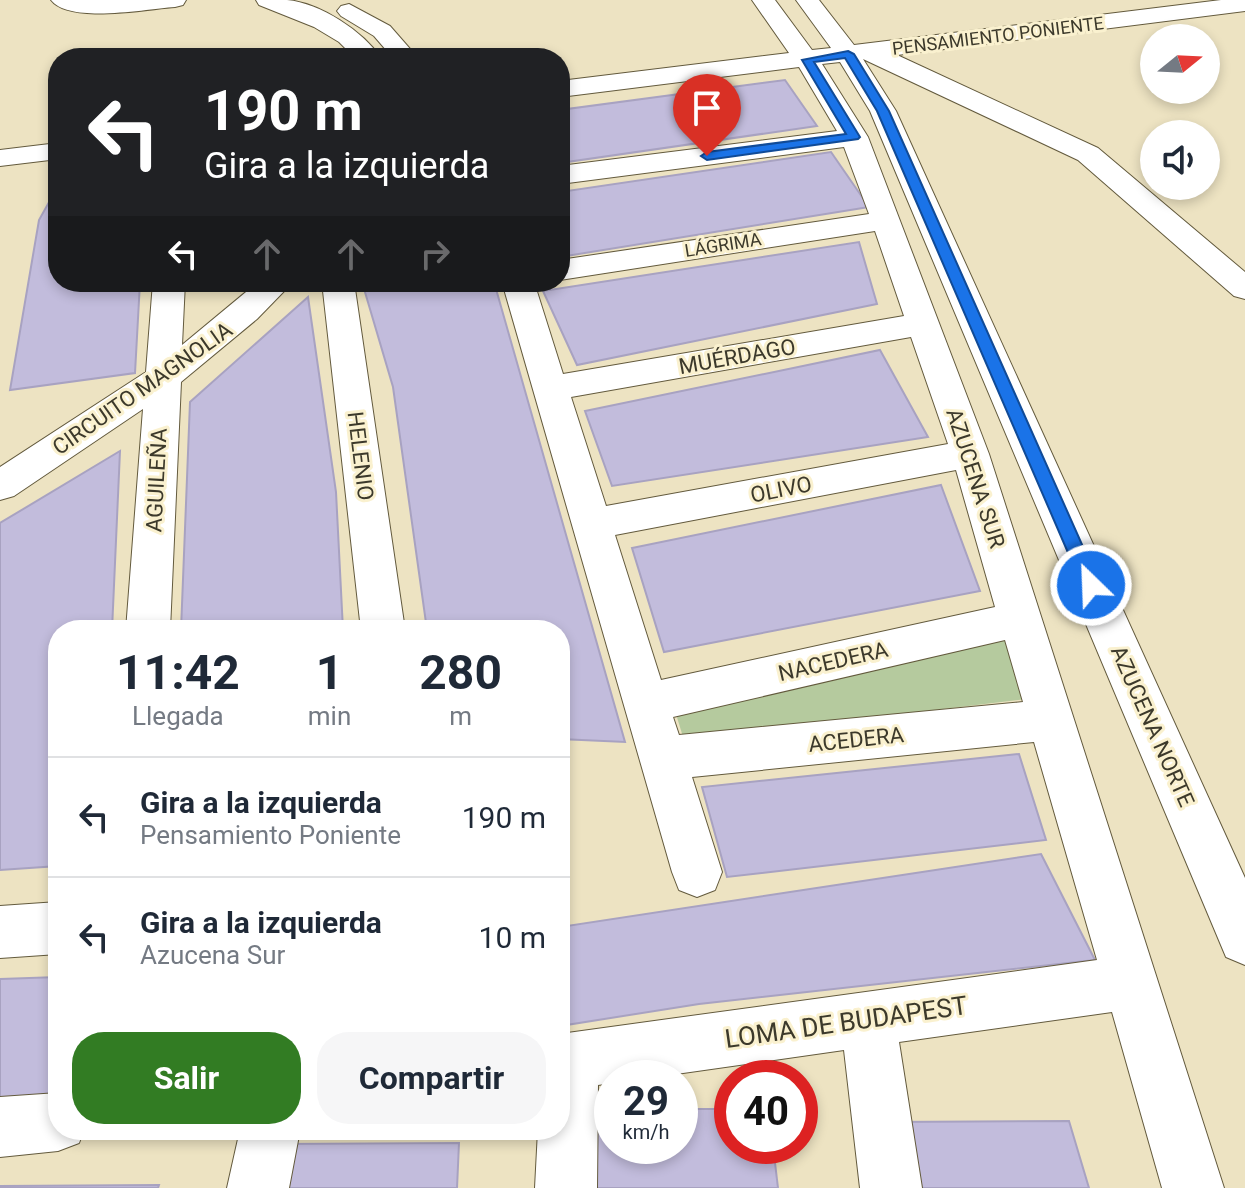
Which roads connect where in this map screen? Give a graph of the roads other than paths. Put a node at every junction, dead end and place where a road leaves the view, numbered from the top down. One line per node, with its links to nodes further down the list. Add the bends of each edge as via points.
1 (175, 0): 6 (street)
2 (267, 0): 8 (street, via 326,22)
3 (328, 0): 9 (street, via 382,31)
4 (763, 0): 11 (street, AZUCENA SUR)
5 (807, 0): 10 (street, AZUCENA NORTE)
6 (68, 4)
7 (1245, 4): 10 (street, PENSAMIENTO PONIENTE)
8 (360, 48)
9 (397, 48)
10 (860, 53): 11 (street, PENSAMIENTO PONIENTE); 20 (street, via 1088,154); 40 (street, AZUCENA NORTE)
11 (807, 60): 12 (street, PENSAMIENTO PONIENTE); 13 (street, AZUCENA SUR)
12 (570, 88)
13 (854, 137): 16 (street); 18 (street, AZUCENA SUR)
14 (48, 152): 15 (street); 17 (street)
15 (0, 158)
16 (570, 174)
17 (0, 186)
18 (886, 220): 19 (street, LÁGRIMA); 25 (street, AZUCENA SUR)
19 (570, 268)
20 (1245, 289)
21 (168, 292): 26 (street, AGUILEÑA)
22 (267, 292): 26 (street, CIRCUITO MAGNOLIA)
23 (339, 292): 33 (street, HELENIO)
24 (521, 292): 27 (street)
25 (924, 324): 27 (street, MUÉRDAGO); 28 (street, AZUCENA SUR)
26 (162, 379): 29 (street, CIRCUITO MAGNOLIA); 32 (street, AGUILEÑA)
27 (550, 388): 30 (street)
28 (970, 454): 30 (street, OLIVO); 31 (street, AZUCENA SUR)
29 (0, 486)
30 (592, 524): 34 (street)
31 (1020, 619): 34 (street, NACEDERA); 35 (street, AZUCENA SUR)
32 (149, 620)
33 (382, 620)
34 (646, 703): 36 (street)
35 (1050, 720): 36 (street, ACEDERA); 41 (street, AZUCENA SUR)
36 (663, 758): 37 (street)
37 (697, 872)
38 (48, 929): 39 (street)
39 (0, 932)
40 (1245, 938)
41 (1131, 982): 42 (street, LOMA DE BUDAPEST); 51 (street, AZUCENA SUR)
42 (868, 1020): 43 (street, LOMA DE BUDAPEST); 50 (street)
43 (570, 1060)
44 (48, 1123): 45 (street)
45 (0, 1127)
46 (268, 1140): 48 (street)
47 (566, 1140): 49 (street)
48 (258, 1188)
49 (566, 1188)
50 (891, 1188)
51 (1193, 1188)

